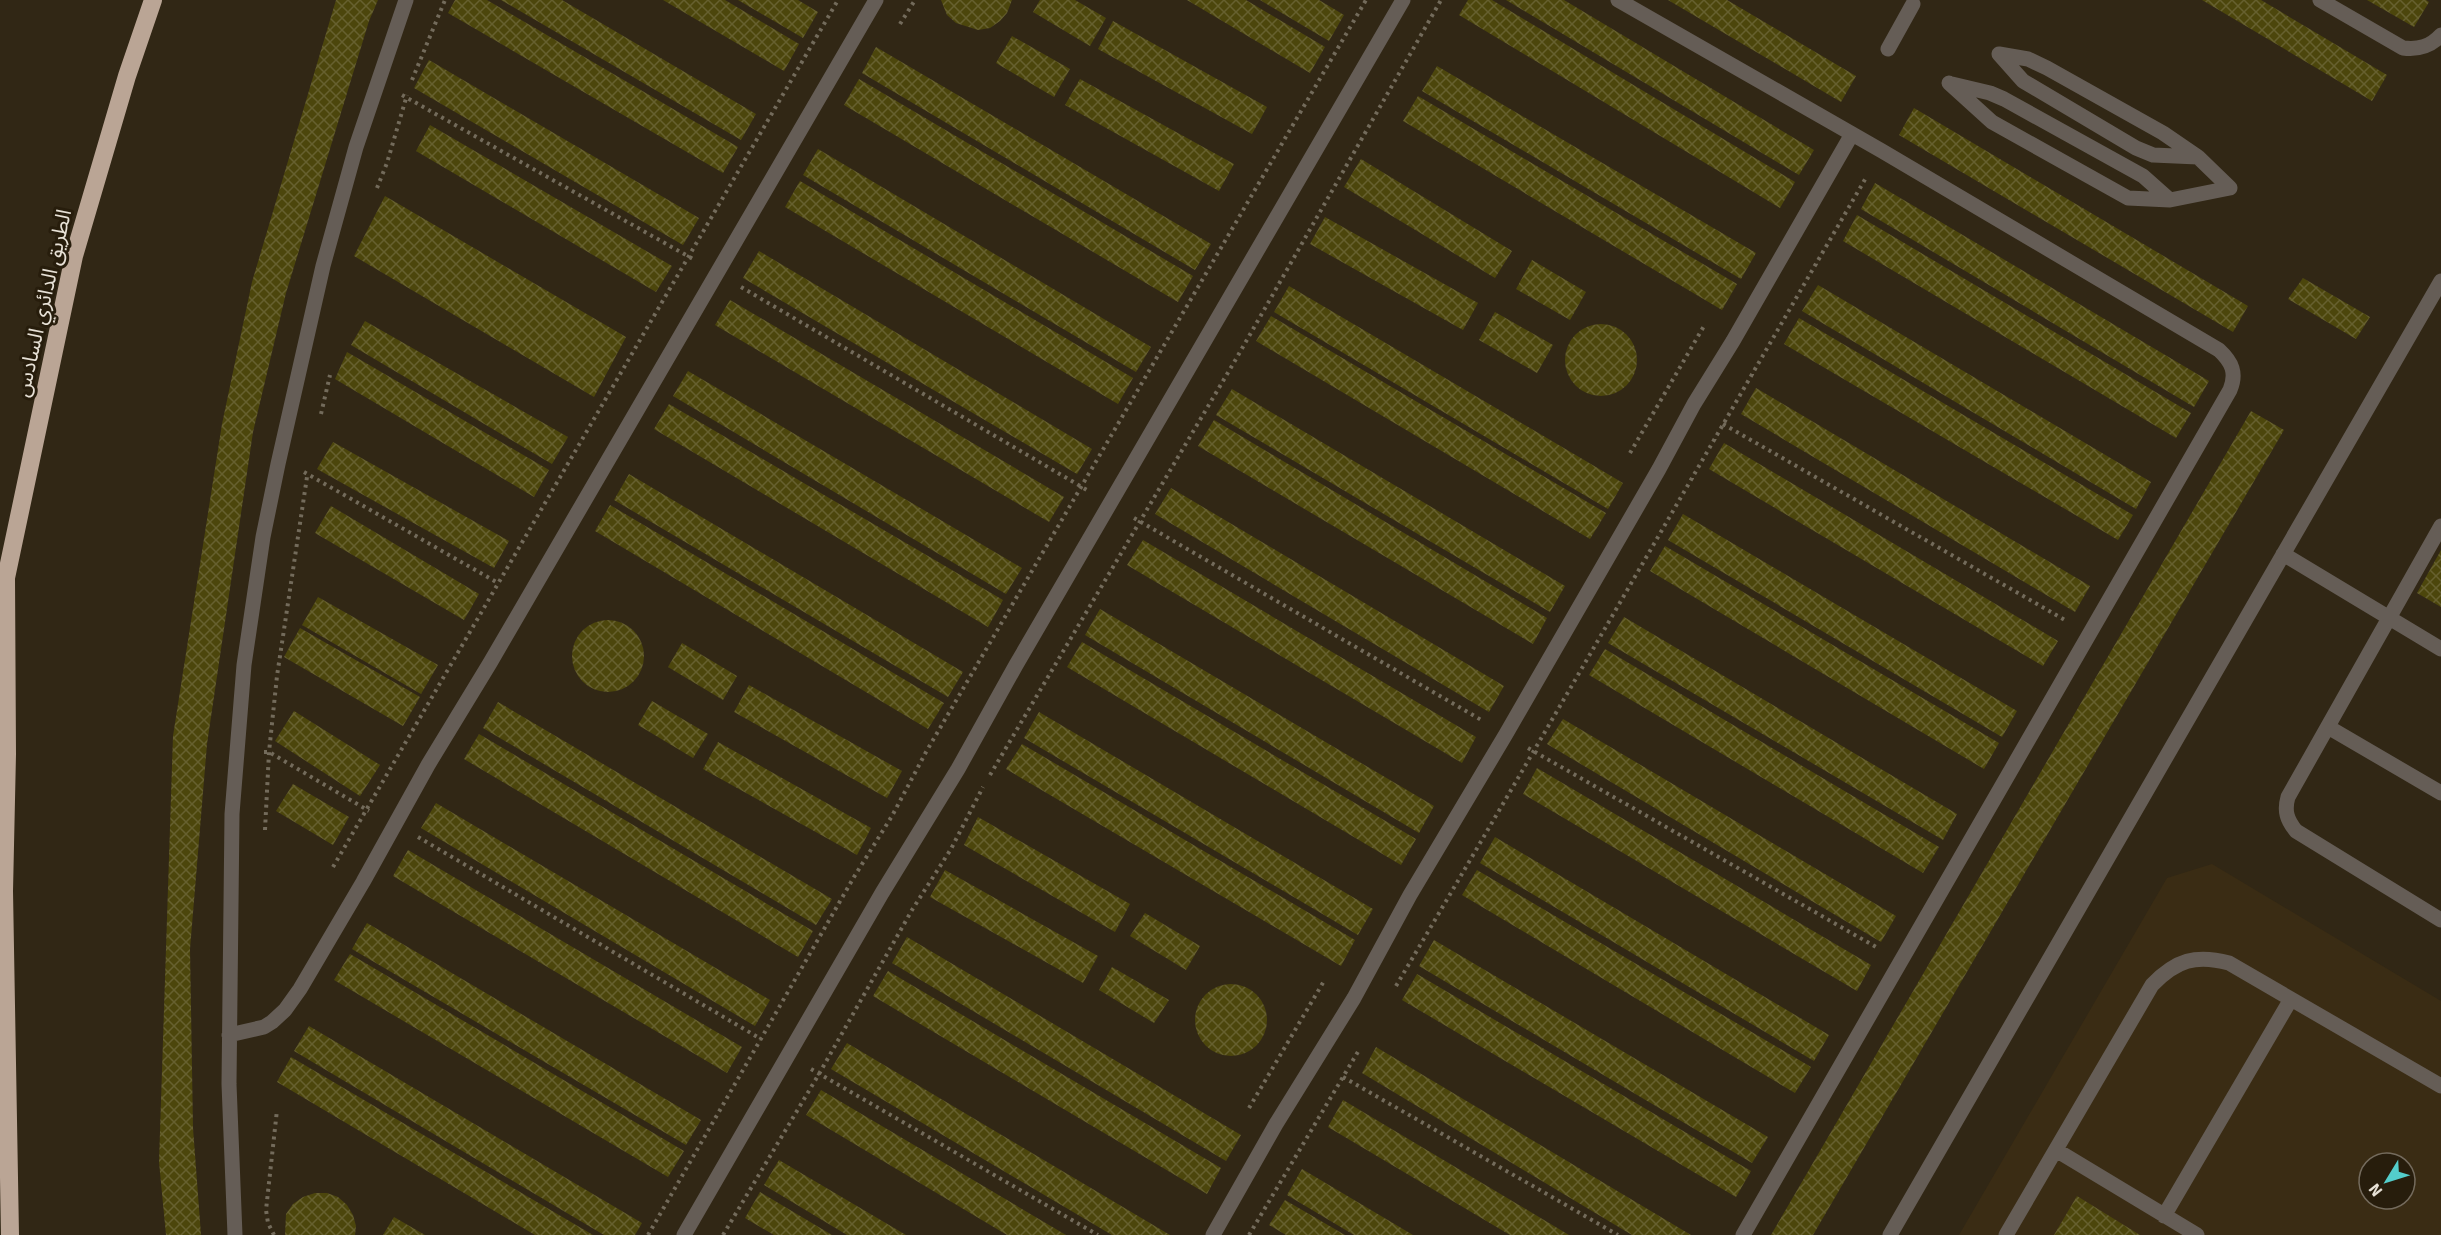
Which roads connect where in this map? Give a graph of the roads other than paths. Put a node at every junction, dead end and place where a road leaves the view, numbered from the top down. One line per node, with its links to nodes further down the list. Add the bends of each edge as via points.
1 (153, 0): 16 (highway, الطريق الدائري السادس, via 74,256)
2 (406, 0): 24 (lane, via 356,147 323,266 263,537 236,748)
3 (876, 0): 24 (lane, via 285,1010 264,1027)
4 (1403, 0): 30 (lane)
5 (1618, 0): 10 (lane)
6 (2320, 0): 8 (lane, via 2403,48 2428,45)
7 (1913, 4): 9 (lane)
8 (2441, 35)
9 (1888, 49)
10 (1852, 134): 31 (lane); 32 (lane, via 2219,350 2232,365 2233,382)
11 (2198, 158): 11 (lane, via 2153,154 2136,148 2023,81 1999,54 2028,59 2047,68 2163,133); 12 (lane, via 2230,188)
12 (2170, 200): 12 (lane, via 2128,198 2115,192 1992,122 1949,83 2004,99 2143,176)
13 (2441, 281): 15 (lane)
14 (2441, 526): 18 (lane)
15 (2283, 554): 18 (lane); 33 (lane)
16 (6, 578): 17 (lane); 28 (highway, الطريق الدائري السادس, via 4,891)
17 (0, 602)
18 (2389, 617): 19 (lane); 20 (lane)
19 (2441, 649)
20 (2328, 727): 21 (lane); 22 (lane, via 2288,797 2286,815 2290,824 2304,837)
21 (2441, 793)
22 (2441, 920)
23 (2291, 999): 25 (lane); 26 (lane, via 2229,963 2211,958 2177,964 2152,985); 27 (lane)
24 (229, 1035): 29 (lane)
25 (2441, 1086)
26 (2056, 1150): 27 (lane); 34 (lane)
27 (2164, 1216): 35 (lane)
28 (10, 1235)
29 (235, 1235)
30 (684, 1235)
31 (1213, 1235)
32 (1743, 1235)
33 (1890, 1235)
34 (2006, 1235)
35 (2197, 1235)

